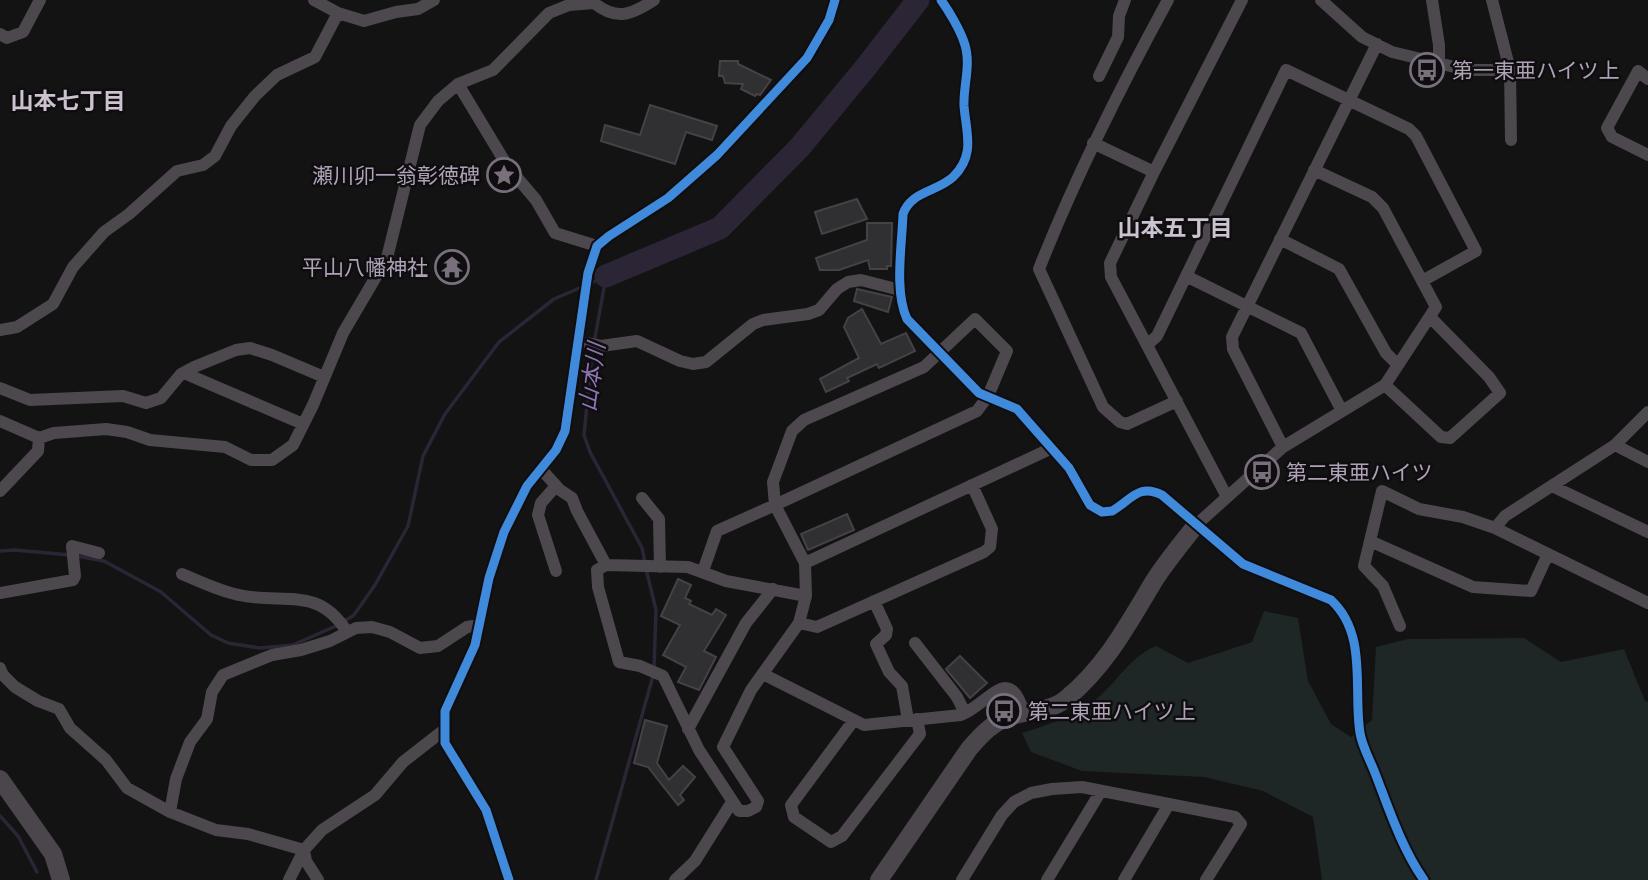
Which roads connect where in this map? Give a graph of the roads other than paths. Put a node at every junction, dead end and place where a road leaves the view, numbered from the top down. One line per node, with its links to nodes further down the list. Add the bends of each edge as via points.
1 (40, 0): 14 (street, via 23,32 7,38)
2 (314, 0): 13 (street)
3 (435, 0): 13 (street, via 418,9 363,21)
4 (654, 0): 20 (street, via 631,14 607,13 594,3 549,13 492,70)
5 (835, 0): 28 (street, via 807,58 718,155 668,198)
6 (941, 0): 31 (street, via 964,42 969,138 955,176 906,205)
7 (1125, 0): 18 (street, via 1118,37)
8 (1168, 0): 23 (street)
9 (1242, 0): 26 (street)
10 (1321, 0): 15 (street, via 1362,37)
11 (1432, 0): 16 (street)
12 (1492, 0): 17 (street)
13 (338, 13): 34 (street, via 315,57 277,75 255,96 215,156 203,165 177,170 104,232 73,267 52,304 17,327)
14 (0, 34)
15 (1377, 44): 16 (street); 21 (street)
16 (1439, 63): 17 (street, via 1468,70)
17 (1510, 69): 22 (street)
18 (1099, 76)
19 (1648, 79): 24 (street, via 1638,71 1607,128 1612,136)
20 (458, 85): 28 (street, via 555,233); 40 (street, via 420,125 387,258 343,333)
21 (1349, 101): 25 (street); 29 (street, via 1286,70); 30 (street, via 1416,136 1476,251)
22 (1511, 140)
23 (1093, 143): 26 (street); 44 (street, via 1039,269 1103,407 1127,424)
24 (1648, 155)
25 (1314, 170): 27 (street); 30 (street, via 1372,197)
26 (1154, 172): 36 (street, via 1110,263 1111,277)
27 (1280, 239): 32 (street); 38 (street, via 1339,269 1386,353)
28 (597, 246): 35 (street, via 588,273)
29 (1186, 276): 32 (street); 36 (street, via 1157,336)
30 (1422, 281): 33 (street, via 1436,307)
31 (900, 290): 35 (street, via 861,280 848,282 818,310 753,324 706,362 680,361 637,341 601,346); 37 (street, via 907,320)
32 (1247, 306): 45 (street, via 1301,333); 51 (street, via 1232,337 1233,349)
33 (1430, 317): 38 (street); 41 (street, via 1500,393 1450,438 1441,437)
34 (0, 330)
35 (579, 341): 54 (street, via 565,431)
36 (1147, 345): 44 (street)
37 (940, 353): 43 (street, via 979,393); 43 (street, via 975,318 1007,351); 61 (street, via 924,367 804,420 792,430 773,482)
38 (1398, 365): 41 (street)
39 (184, 373): 40 (street, via 250,348); 42 (street, via 161,398 146,403 123,396 30,400); 48 (street)
40 (324, 377): 48 (street)
41 (1385, 385): 45 (street)
42 (0, 388)
43 (988, 396): 52 (street, via 1017,409); 61 (street, via 977,411)
44 (1177, 401): 59 (street)
45 (1342, 411): 51 (street)
46 (1648, 412): 50 (street)
47 (0, 421): 49 (street)
48 (303, 424): 49 (street, via 293,445 272,460 251,460 225,447 150,440 106,429)
49 (39, 438): 58 (street, via 38,451)
50 (1615, 445): 53 (street); 57 (street)
51 (1283, 447): 59 (street)
52 (1052, 448): 55 (street); 62 (street, via 1096,510 1112,511 1150,489)
53 (1648, 462)
54 (541, 469): 56 (street); 80 (street, via 504,532)
55 (972, 485): 68 (street); 77 (street, via 992,529 990,547)
56 (556, 486): 69 (street, via 572,498); 71 (street, via 541,503 538,515)
57 (1552, 486): 63 (street, via 1505,516); 64 (street)
58 (0, 491)
59 (1227, 497): 62 (street)
60 (642, 498): 70 (street, via 659,519)
61 (775, 505): 68 (street); 72 (street, via 718,531)
62 (1196, 525): 87 (street, via 1089,679 1064,701); 108 (street, via 1243,564 1331,600 1340,608 1355,641 1360,734 1411,861)
63 (1495, 528): 65 (street, via 1419,509 1382,491); 67 (street)
64 (1648, 532)
65 (1370, 541): 67 (street, via 1473,587 1531,591); 81 (street, via 1364,566 1383,586)
66 (99, 553): 75 (street, via 72,546 73,580)
67 (1548, 554): 78 (street)
68 (805, 564): 76 (street)
69 (606, 565): 70 (street); 90 (street, via 597,569 598,587 619,662 663,677)
70 (647, 567): 72 (street)
71 (556, 570)
72 (703, 571): 74 (street, via 726,581)
73 (182, 574): 82 (street, via 241,596 312,601 339,618)
74 (773, 589): 76 (street); 90 (street, via 746,623)
75 (0, 593)
76 (806, 596): 79 (street)
77 (874, 601): 79 (street, via 817,627); 89 (street, via 887,629 876,643 889,672 902,686)
78 (1648, 603)
79 (799, 623): 85 (street)
80 (479, 625): 82 (street, via 467,626 439,646 420,648 372,627); 91 (street, via 475,645 445,711)
81 (1400, 626)
82 (347, 632): 96 (street, via 223,675 212,692 207,719 190,741)
83 (915, 643): 86 (street)
84 (0, 668): 96 (street, via 15,687 59,709 70,728 106,760 127,788)
85 (763, 674): 88 (street); 94 (street, via 723,747 758,801 748,811 740,811)
86 (965, 713): 87 (street, via 1005,688 1019,696); 89 (street)
87 (1024, 714): 103 (street, via 985,731)
88 (854, 720): 89 (street, via 864,725); 89 (street, via 791,805 794,817 831,842 842,836 920,734)
89 (912, 720)
90 (688, 729): 94 (street)
91 (444, 730): 97 (street, via 403,762 375,795 322,830); 101 (street, via 445,743 485,810)
92 (0, 779): 98 (street, via 53,854)
93 (1101, 791): 95 (street); 104 (street, via 1052,789 1014,802); 105 (street)
94 (732, 802): 102 (street, via 695,861)
95 (1169, 804): 106 (street); 107 (street, via 1235,817 1241,824)
96 (170, 812): 97 (street, via 216,830)
97 (304, 850): 99 (street); 100 (street)
98 (61, 880)
99 (289, 880)
100 (318, 880)
101 (509, 880)
102 (676, 880)
103 (879, 880)
104 (962, 880)
105 (1047, 880)
106 (1124, 880)
107 (1206, 880)
108 (1424, 880)

